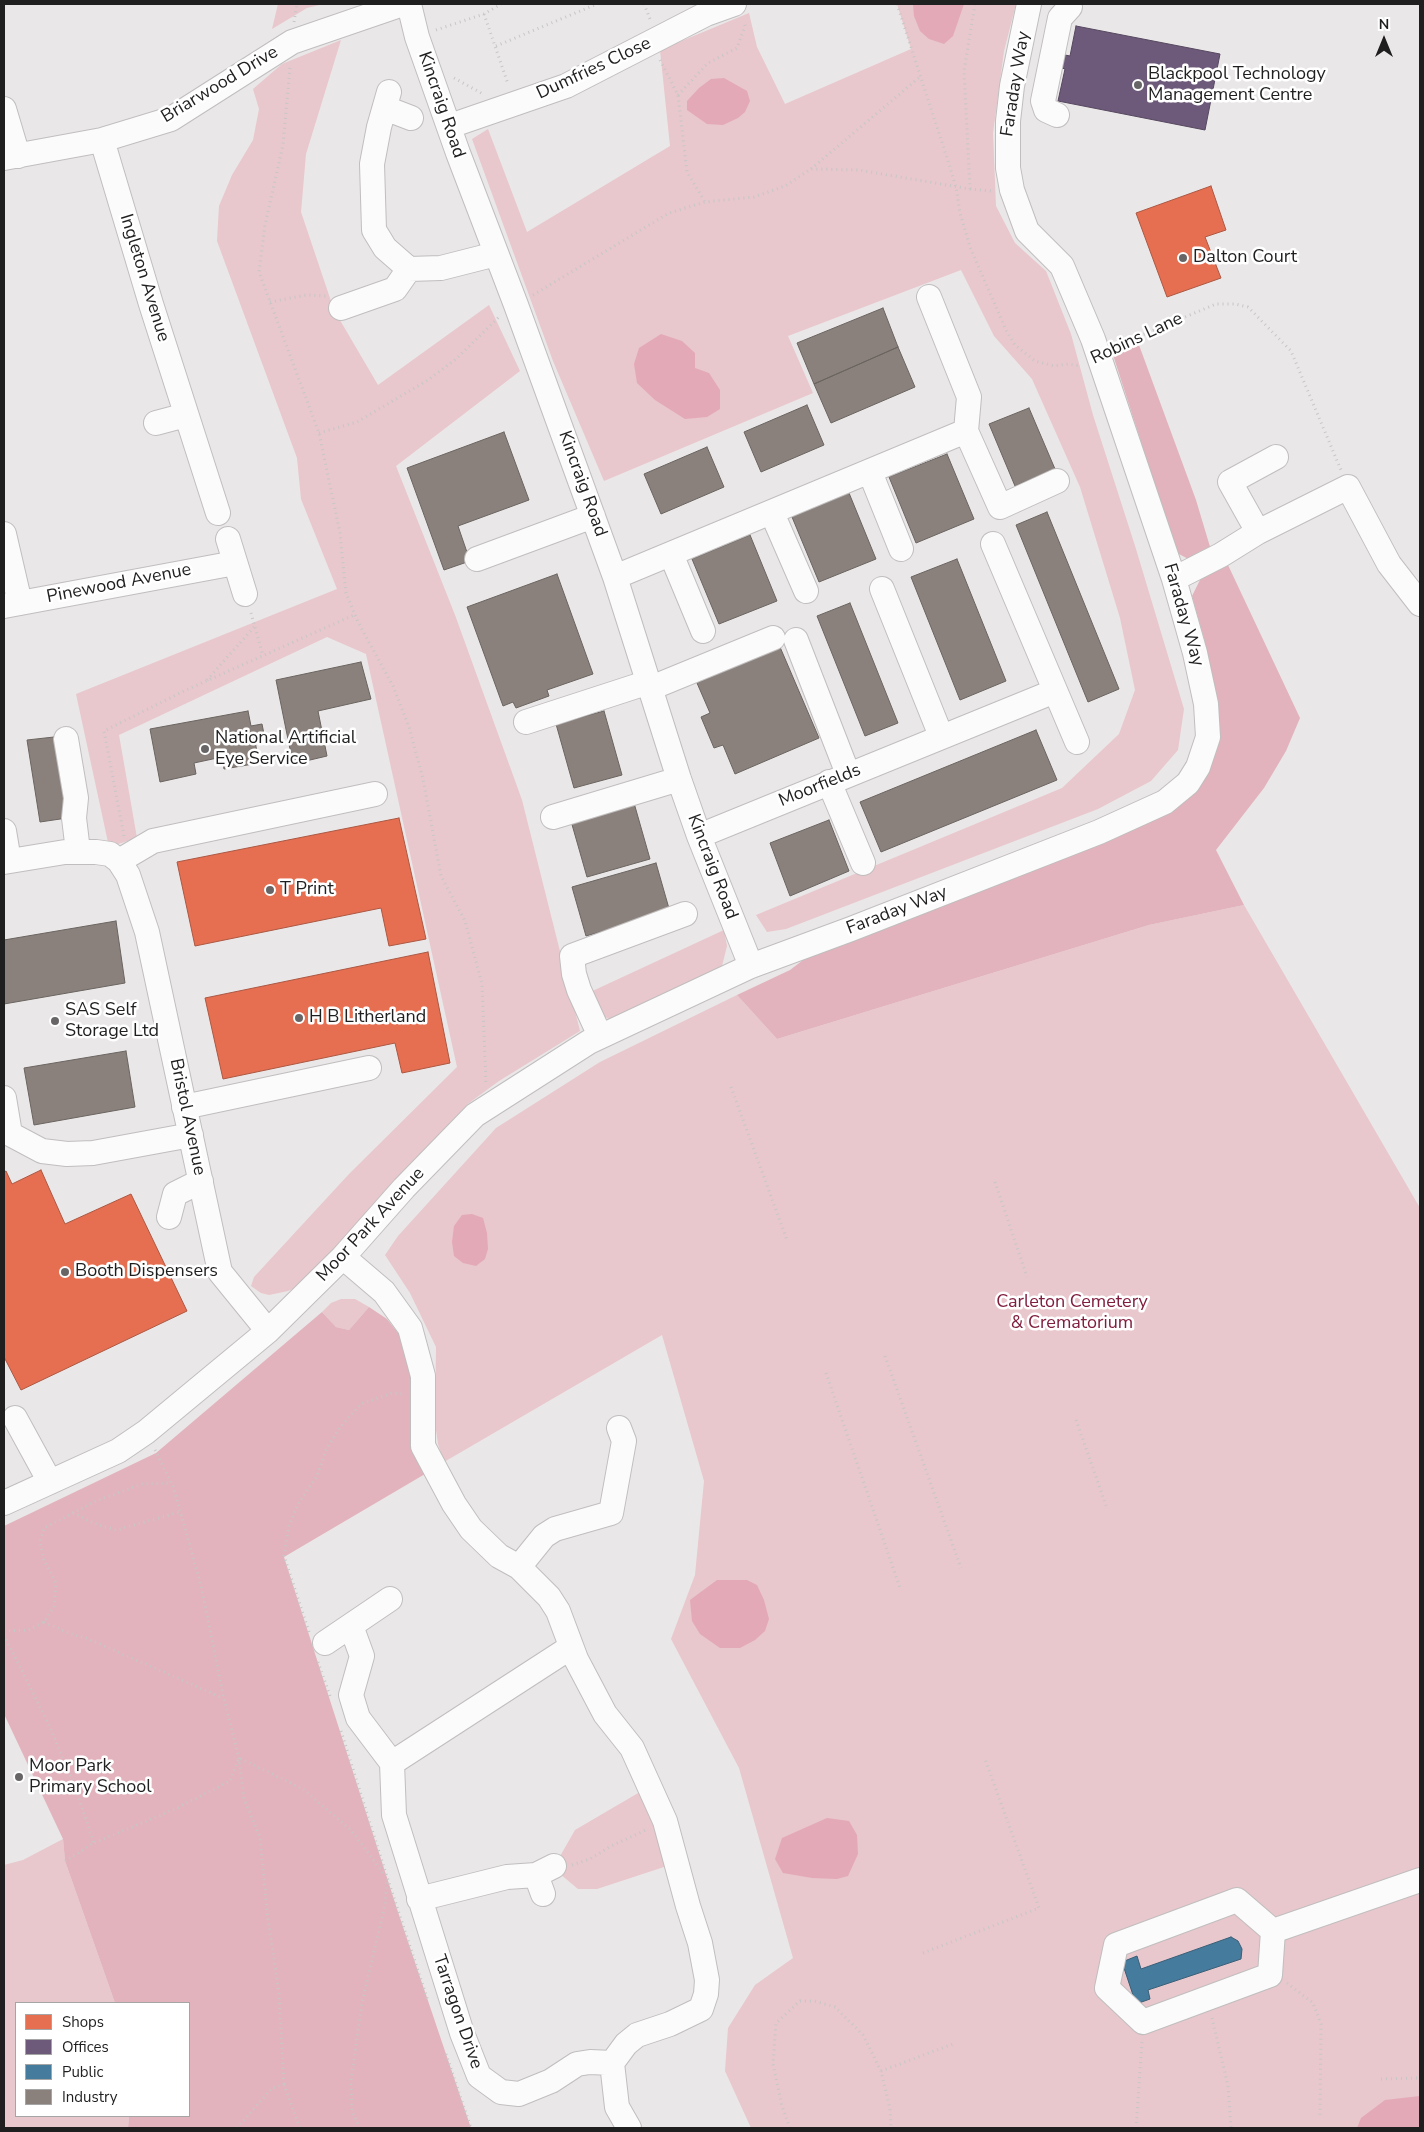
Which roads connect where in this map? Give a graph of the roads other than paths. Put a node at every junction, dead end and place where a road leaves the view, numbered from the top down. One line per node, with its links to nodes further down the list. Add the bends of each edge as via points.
1 (403, 4): 11 (street, Briarwood Drive, via 292,42 171,119)
2 (409, 4): 10 (street, Kincraig Road, via 432,33)
3 (1029, 4): 35 (street, Faraday Way, via 1008,121 1008,168 1012,190 1027,231 1062,266 1090,311 1098,353)
4 (1052, 4): 8 (street, via 1070,7 1060,18 1044,101 1046,110)
5 (704, 9): 6 (street, Dumfries Close); 10 (street, Dumfries Close, via 652,43 566,86)
6 (739, 11)
7 (4, 109): 12 (street)
8 (1057, 115)
9 (411, 118): 14 (street, via 387,100 372,164 374,230 385,248)
10 (450, 126): 13 (street, Kincraig Road)
11 (102, 140): 12 (street, Briarwood Drive); 17 (street, Ingleton Avenue)
12 (11, 157)
13 (496, 254): 14 (street, via 441,268); 25 (street, Kincraig Road)
14 (409, 269): 16 (street, via 395,289)
15 (929, 297): 19 (street, via 970,397)
16 (341, 308)
17 (186, 416): 18 (street); 23 (street, Ingleton Avenue)
18 (156, 423)
19 (966, 431): 21 (street); 22 (street, via 1000,507)
20 (1276, 456): 26 (street, via 1230,482)
21 (870, 472): 24 (street); 30 (street)
22 (1057, 481)
23 (218, 513)
24 (772, 513): 31 (street); 37 (street)
25 (593, 516): 32 (street); 34 (street, Kincraig Road)
26 (1258, 532): 35 (street); 39 (street, via 1348,487 1389,564)
27 (4, 534): 40 (street)
28 (228, 539): 33 (street)
29 (993, 544): 43 (street)
30 (901, 550)
31 (671, 554): 34 (street); 41 (street)
32 (477, 560)
33 (235, 563): 38 (street); 40 (street, Pinewood Avenue)
34 (615, 577): 42 (street, Kincraig Road)
35 (1174, 579): 59 (street, Faraday Way, via 1195,653 1208,737 1198,767 1188,783 1164,802 1099,832)
36 (882, 589): 45 (street)
37 (806, 591)
38 (245, 594)
39 (1420, 604)
40 (12, 605)
41 (703, 631)
42 (650, 685): 44 (street); 48 (street, via 784,639); 49 (street, Kincraig Road)
43 (1056, 690): 45 (street, Moorfields); 47 (street)
44 (526, 722)
45 (941, 736): 48 (street, Moorfields)
46 (66, 739): 54 (street, via 76,798 74,818)
47 (1077, 742)
48 (839, 778): 53 (street, Moorfields); 57 (street)
49 (679, 779): 51 (street); 53 (street, Kincraig Road)
50 (375, 794): 55 (street, via 153,841)
51 (553, 817)
52 (4, 831): 56 (street)
53 (699, 836): 59 (street, Kincraig Road)
54 (78, 851): 55 (street); 56 (street)
55 (114, 858): 63 (street, Bristol Avenue, via 128,875 147,932)
56 (6, 862)
57 (863, 862)
58 (685, 914): 60 (street, via 572,956 579,990)
59 (751, 966): 60 (street, Moor Park Avenue)
60 (600, 1036): 67 (street, Moor Park Avenue, via 475,1116 404,1188)
61 (369, 1068): 63 (street)
62 (4, 1098): 64 (street, via 10,1134 42,1150 67,1154 93,1153)
63 (184, 1107): 64 (street, Bristol Avenue)
64 (191, 1135): 65 (street, Bristol Avenue)
65 (201, 1181): 66 (street, via 175,1194); 68 (street, Bristol Avenue, via 220,1272)
66 (169, 1217)
67 (343, 1257): 68 (street, Moor Park Avenue); 73 (street, via 384,1292 410,1328 423,1376 423,1446 454,1504 471,1529 499,1556)
68 (268, 1330): 71 (street, Moor Park Avenue, via 146,1432 118,1451)
69 (15, 1418): 71 (street)
70 (619, 1428): 73 (street, via 624,1441 619,1518 555,1529 544,1536)
71 (50, 1482): 72 (street, Moor Park Avenue)
72 (4, 1503)
73 (520, 1567): 77 (street, via 549,1597)
74 (390, 1599): 75 (street)
75 (351, 1626): 76 (street); 78 (street, via 362,1656 351,1695 358,1718)
76 (325, 1643)
77 (571, 1648): 78 (street); 83 (street, via 605,1714 632,1748 665,1821 700,1943 706,1980 701,2009 637,2035)
78 (392, 1763): 81 (street, Tarragon Drive, via 394,1815)
79 (545, 1879): 81 (street, via 507,1877)
80 (1420, 1880): 82 (street)
81 (420, 1899): 83 (street, Tarragon Drive, via 462,2033 479,2076 501,2092 519,2094 550,2081 577,2064)
82 (1272, 1931): 82 (street, via 1270,1975 1143,2022 1108,1988 1116,1945 1237,1900)
83 (612, 2063): 84 (street, via 617,2107)
84 (629, 2128)

